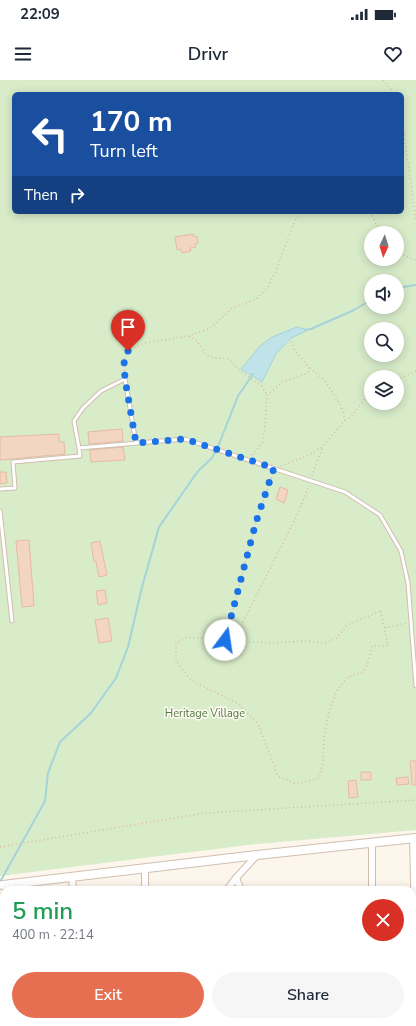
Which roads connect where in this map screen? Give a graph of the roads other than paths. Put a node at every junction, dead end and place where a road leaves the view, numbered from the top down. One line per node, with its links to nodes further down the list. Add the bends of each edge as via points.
1 (136, 443): 2 (lane); 2 (lane, via 125,379 101,391 83,408 74,421); 6 (lane, via 185,439 345,492 380,515 401,551 408,583)
2 (79, 448): 3 (lane, via 80,456 13,462 15,488)
3 (0, 489)
4 (0, 511): 5 (lane)
5 (12, 621)
6 (416, 686)
7 (414, 838): 8 (street); 20 (street)
8 (372, 843): 9 (street); 19 (street)
9 (257, 855): 10 (street); 12 (street)
10 (145, 868): 11 (street); 16 (street)
11 (72, 876): 14 (street); 15 (street)
12 (236, 878): 17 (street); 18 (street)
13 (3, 885): 14 (street)
14 (26, 886)
15 (73, 886)
16 (145, 886)
17 (230, 886)
18 (239, 886)
19 (372, 886)
20 (415, 886)

